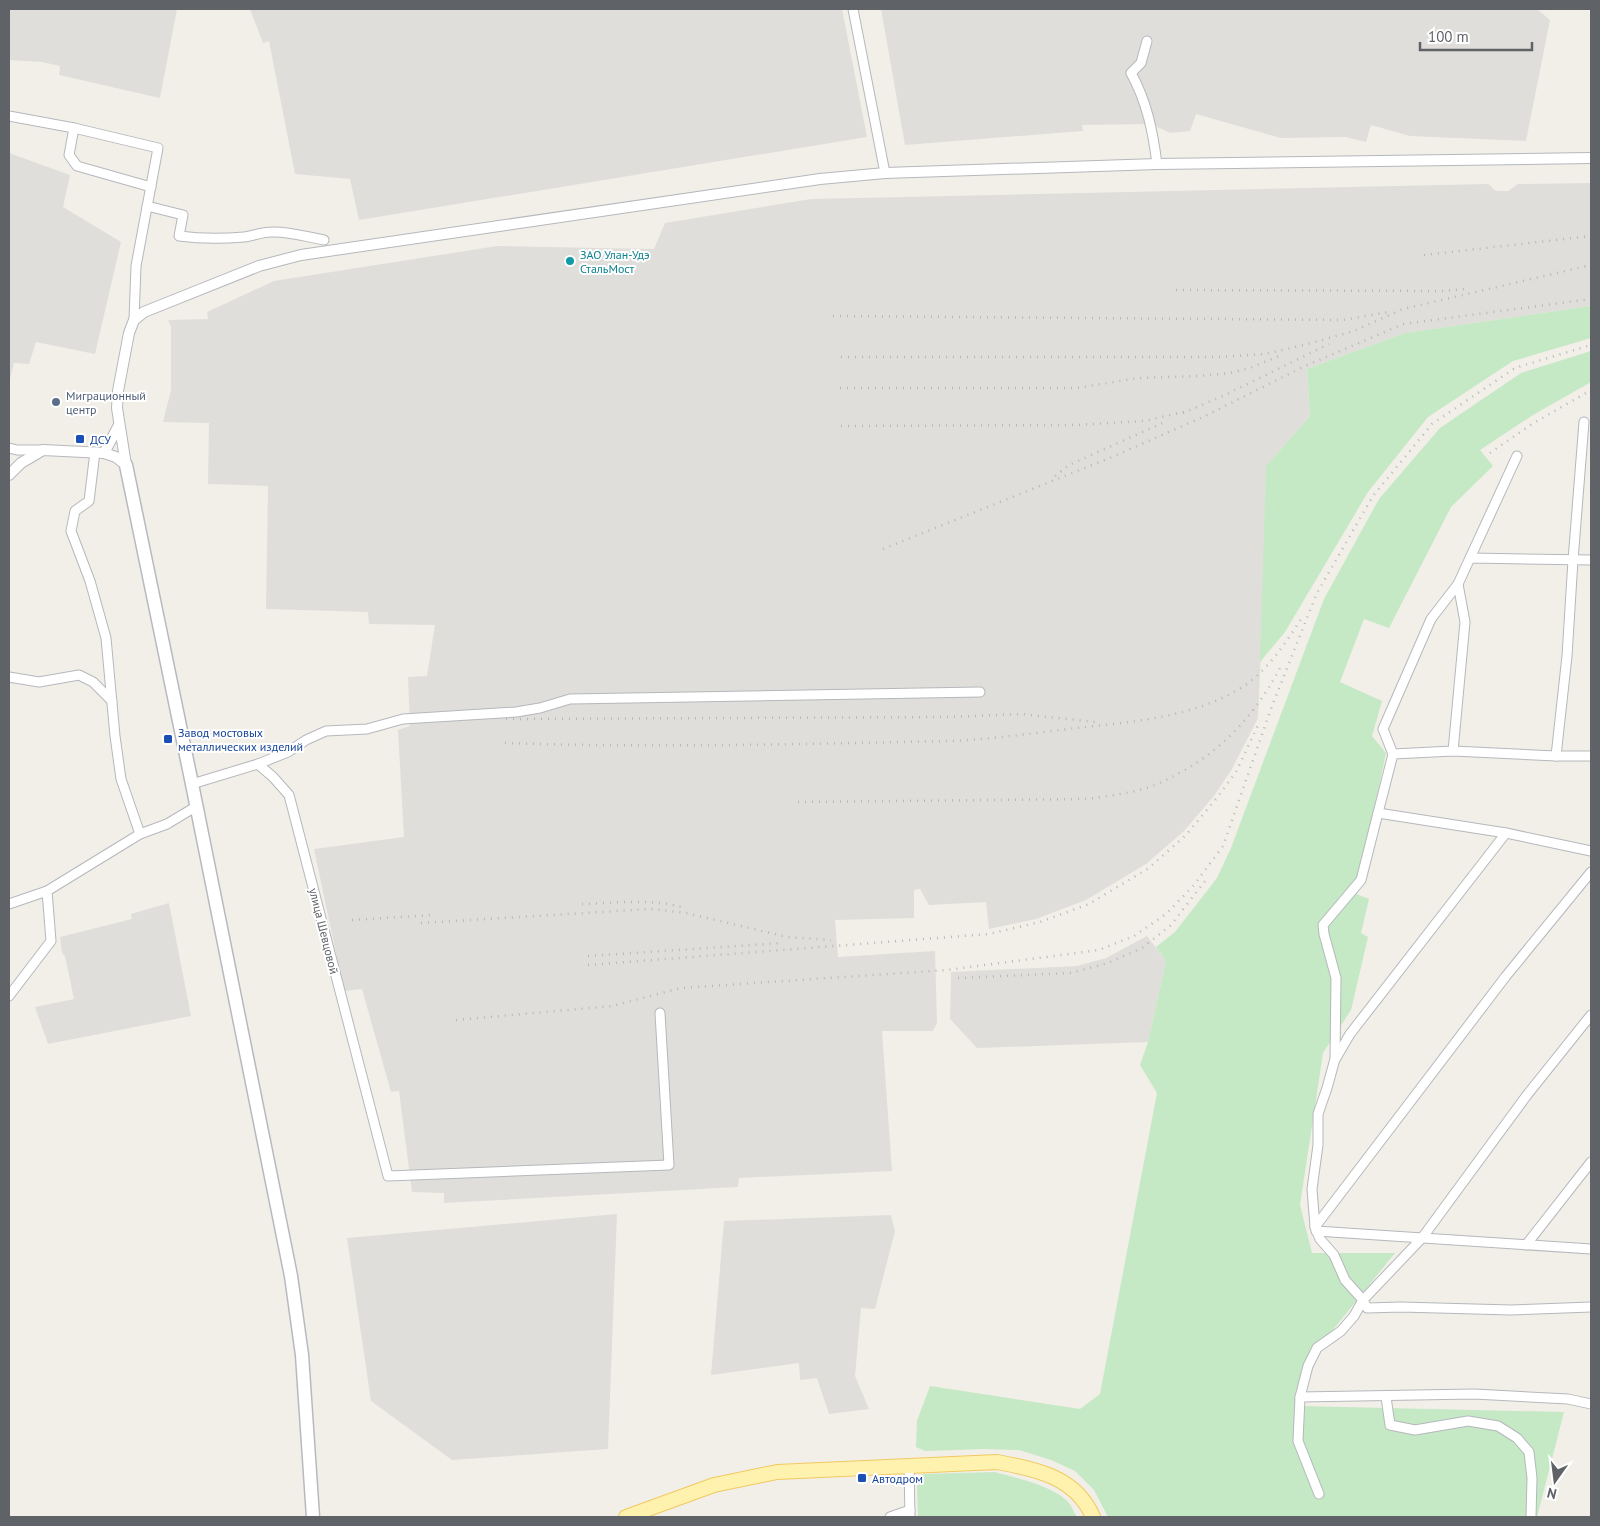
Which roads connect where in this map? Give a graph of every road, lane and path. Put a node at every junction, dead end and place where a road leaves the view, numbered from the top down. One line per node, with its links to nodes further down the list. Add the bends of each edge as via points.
1 (853, 9): 7 (street)
2 (1147, 42): 6 (street, via 1142,63 1131,73 1143,98)
3 (9, 116): 4 (street)
4 (74, 128): 8 (street, via 69,156 78,166); 8 (street, via 158,148)
5 (1591, 158): 6 (street)
6 (1157, 164): 7 (street)
7 (885, 173): 11 (street, via 301,255 259,266 144,312)
8 (151, 187): 9 (street)
9 (147, 206): 10 (street, via 182,215 179,236 221,239 282,232); 11 (street, via 136,266)
10 (324, 240)
11 (134, 320): 13 (street, via 118,391)
12 (1584, 422): 21 (street)
13 (119, 425): 16 (street); 18 (street)
14 (43, 450): 15 (street); 16 (street); 19 (street, via 21,463)
15 (12, 451)
16 (100, 452): 18 (street, via 116,457); 26 (street, via 89,501 75,511 71,531 90,581 106,638)
17 (1517, 456): 20 (street)
18 (126, 465): 32 (main road)
19 (9, 475)
20 (1470, 558): 21 (street); 23 (street)
21 (1572, 560): 22 (street); 29 (street, via 1567,656)
22 (1591, 560)
23 (1458, 584): 27 (street, via 1466,622); 28 (street, via 1431,619 1383,729)
24 (9, 677): 26 (street, via 39,682 79,675 93,682)
25 (980, 692): 31 (street, via 570,699 516,712 403,719 367,729 326,731)
26 (112, 701): 36 (street, via 121,778)
27 (1453, 751): 28 (street); 29 (street)
28 (1393, 754): 34 (street)
29 (1556, 756): 30 (street)
30 (1591, 756)
31 (258, 764): 32 (street); 42 (street, улица Шевцовой, via 289,795 388,1176 669,1165)
32 (192, 784): 33 (main road)
33 (196, 806): 36 (street, via 167,824); 58 (main road, via 291,1276 302,1355)
34 (1378, 813): 35 (street); 44 (street, via 1361,880 1323,926 1336,978)
35 (1506, 833): 37 (street); 44 (street, via 1350,1034)
36 (140, 834): 39 (street)
37 (1591, 851)
38 (1591, 872): 46 (street, via 1506,976)
39 (47, 891): 40 (street); 41 (street, via 51,941)
40 (9, 904)
41 (9, 996)
42 (660, 1013)
43 (1591, 1016): 47 (street, via 1527,1095)
44 (1335, 1059): 46 (street, via 1318,1114 1312,1189)
45 (1591, 1162): 48 (street)
46 (1316, 1229): 47 (street); 50 (street, via 1334,1255 1345,1280)
47 (1422, 1238): 48 (street); 50 (street)
48 (1526, 1245): 49 (street)
49 (1591, 1249)
50 (1363, 1300): 51 (street, via 1367,1308 1512,1310); 52 (street, via 1341,1330 1317,1348 1308,1366)
51 (1591, 1307)
52 (1300, 1397): 53 (street); 56 (street, via 1298,1441)
53 (1386, 1397): 54 (street, via 1474,1394); 62 (street, via 1390,1425 1415,1430 1468,1421 1498,1426 1517,1438 1529,1452)
54 (1591, 1404)
55 (909, 1465): 57 (street); 59 (main road, via 777,1472 714,1485); 61 (main road, via 997,1462 1031,1468 1058,1479 1077,1492)
56 (1319, 1494)
57 (910, 1514): 60 (street)
58 (313, 1517)
59 (626, 1517)
60 (890, 1517)
61 (1093, 1517)
62 (1531, 1517)

